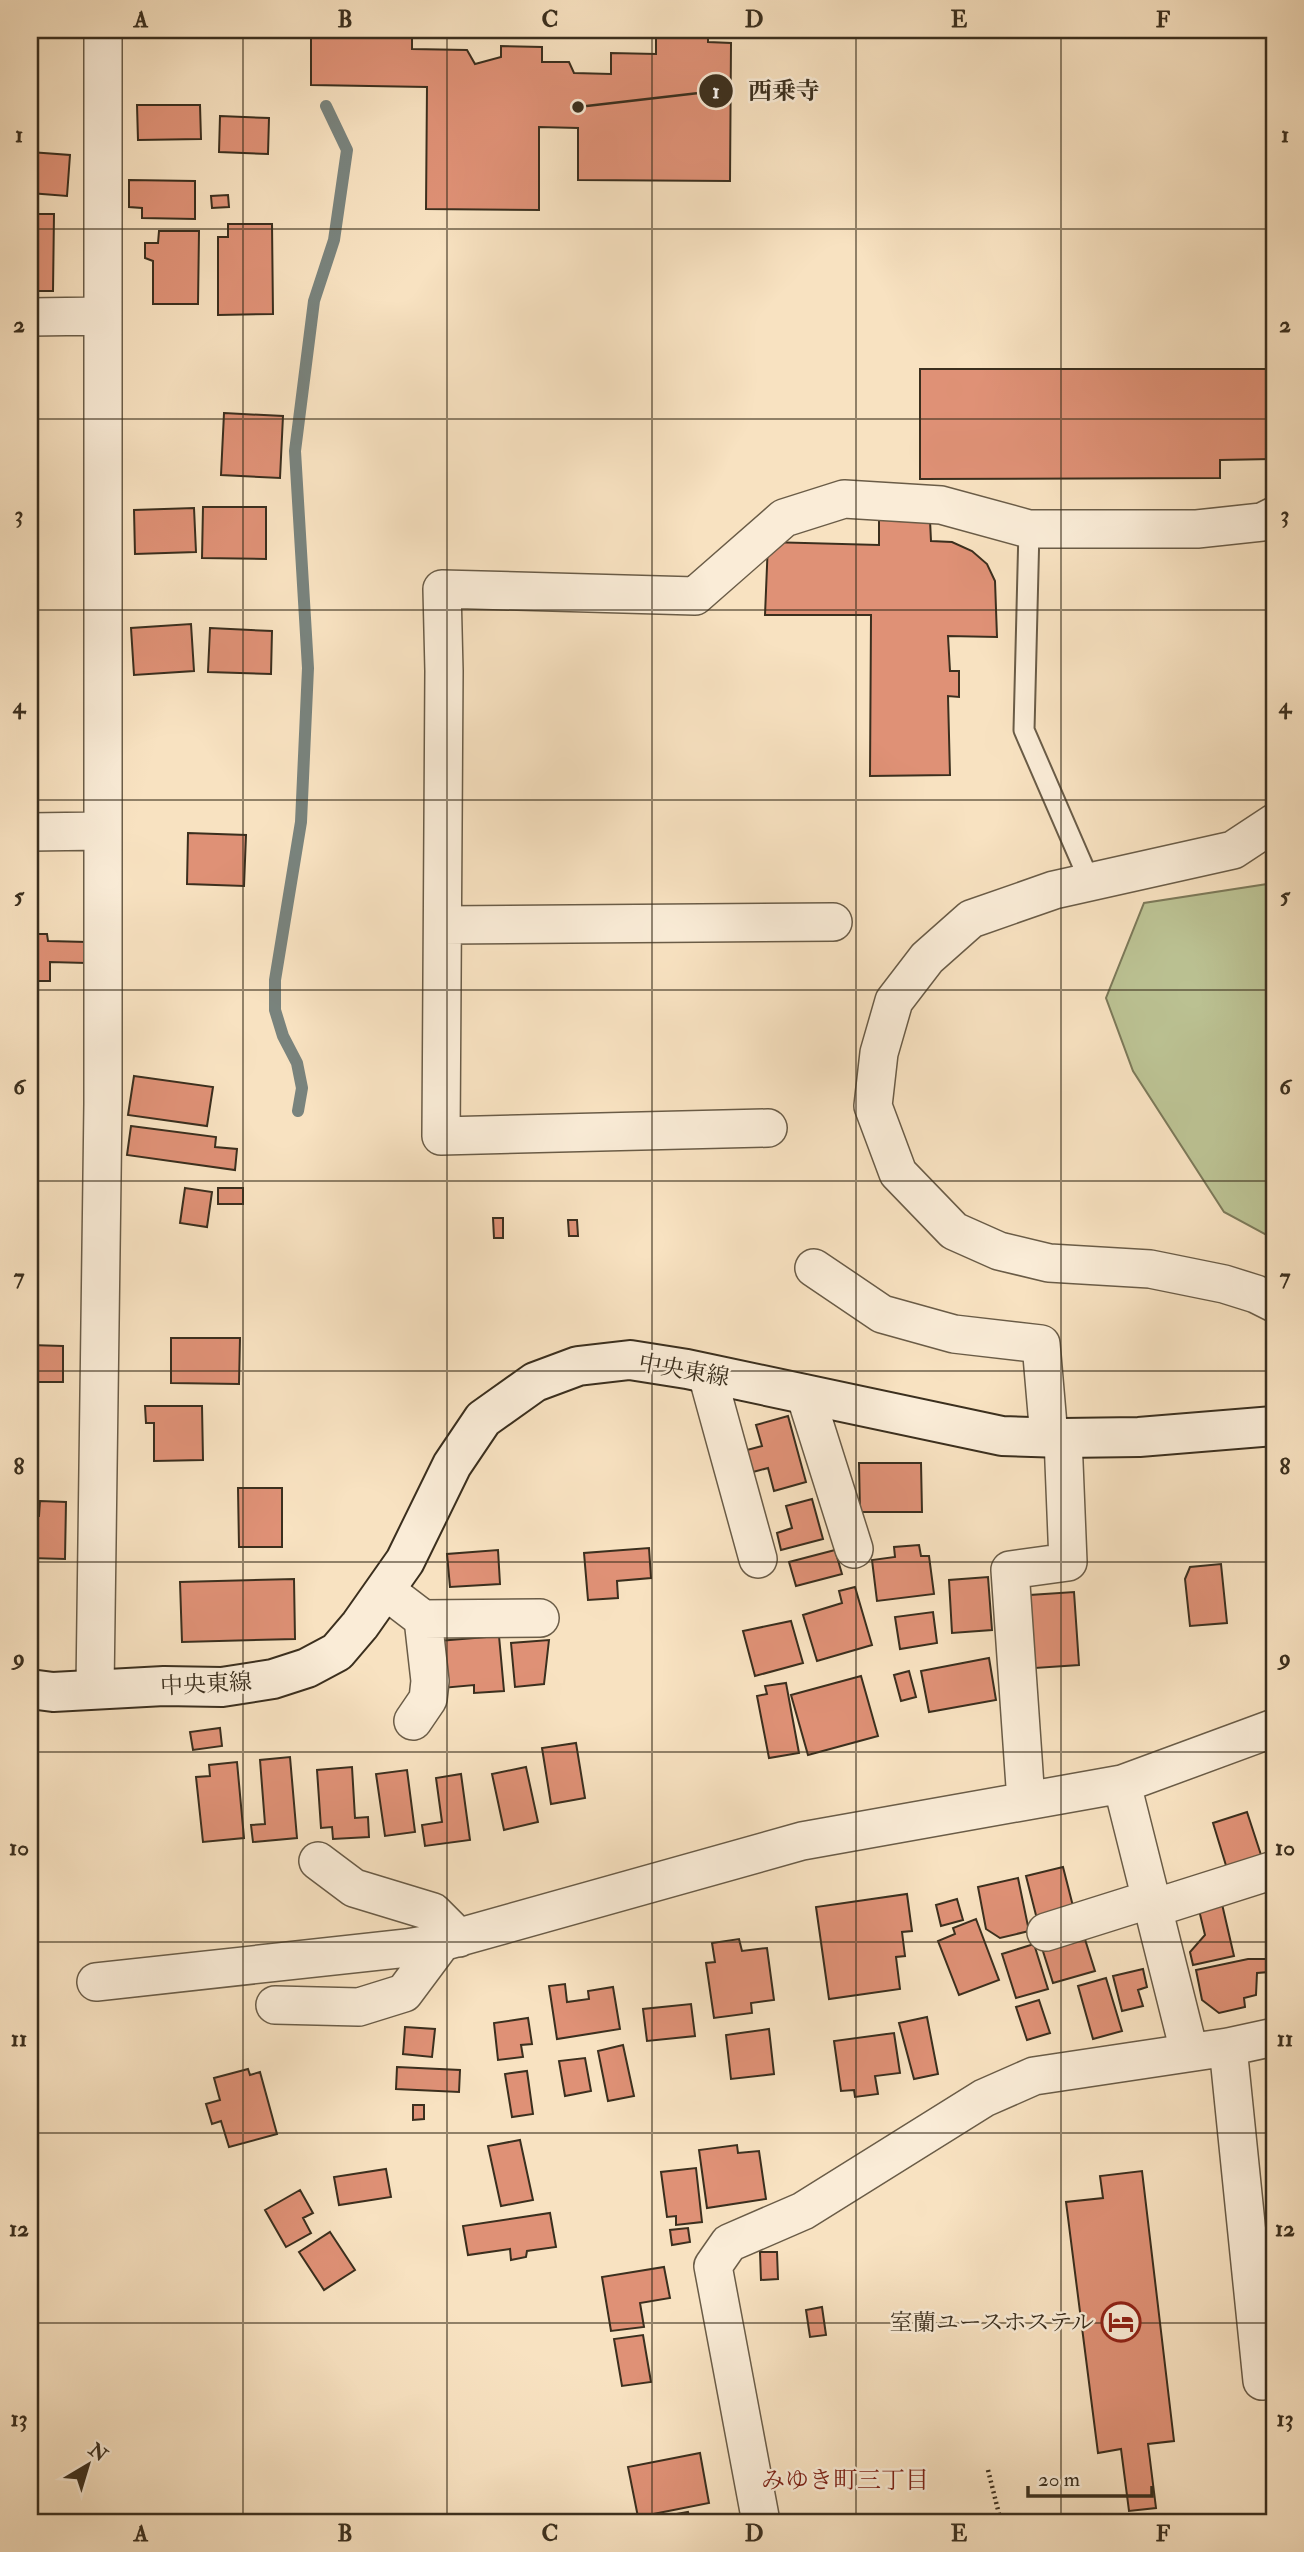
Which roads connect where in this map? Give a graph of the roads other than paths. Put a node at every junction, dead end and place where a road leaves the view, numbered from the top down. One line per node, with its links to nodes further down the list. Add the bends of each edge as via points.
1 (103, 30): 2 (street)
2 (103, 316): 3 (street); 7 (street)
3 (30, 317)
4 (1274, 516): 5 (street, via 1262,522 1197,529)
5 (1029, 528): 9 (lane, via 1024,730); 11 (street, via 941,505 844,499 784,517 695,596 442,589)
6 (1274, 823): 9 (street, via 1233,850)
7 (102, 831): 8 (street); 24 (street)
8 (30, 832)
9 (1090, 882): 14 (street, via 971,919 926,958 894,1000 879,1053 873,1106 898,1173 954,1230 999,1251 1049,1263 1150,1269 1224,1284)
10 (833, 922): 11 (street)
11 (443, 925): 12 (street, via 441,1136)
12 (768, 1128)
13 (814, 1268): 18 (street, via 882,1314 954,1334 1041,1344)
14 (1274, 1303)
15 (707, 1374): 16 (main road, 中央東線); 20 (street); 21 (main road, 中央東線, via 630,1360 578,1366 535,1382 483,1419 452,1465)
16 (805, 1394): 18 (main road, 中央東線, via 1002,1436); 19 (street)
17 (1274, 1426): 18 (main road, 中央東線, via 1139,1437)
18 (1056, 1438): 29 (street, via 1068,1562 1010,1570)
19 (854, 1549)
20 (758, 1559)
21 (386, 1590): 23 (street); 24 (main road, 中央東線, via 337,1652 296,1672 222,1686)
22 (540, 1618): 23 (street)
23 (423, 1619): 26 (street, via 430,1681 428,1699)
24 (95, 1688): 25 (main road, 中央東線)
25 (30, 1689)
26 (413, 1721)
27 (1274, 1728): 28 (street)
28 (1122, 1784): 29 (street); 32 (street)
29 (1026, 1801): 34 (street, via 802,1841)
30 (318, 1861): 34 (street, via 354,1888 433,1912)
31 (1274, 1870): 32 (street)
32 (1153, 1904): 33 (street); 39 (street)
33 (1046, 1932)
34 (451, 1940): 35 (street); 36 (street, via 404,1993 359,2007)
35 (96, 1982)
36 (275, 2005)
37 (1274, 2037): 38 (street)
38 (1228, 2046): 39 (street); 40 (street)
39 (1189, 2051): 41 (street, via 1034,2076 984,2098 803,2211 729,2244 713,2266)
40 (1262, 2381)
41 (761, 2522)

